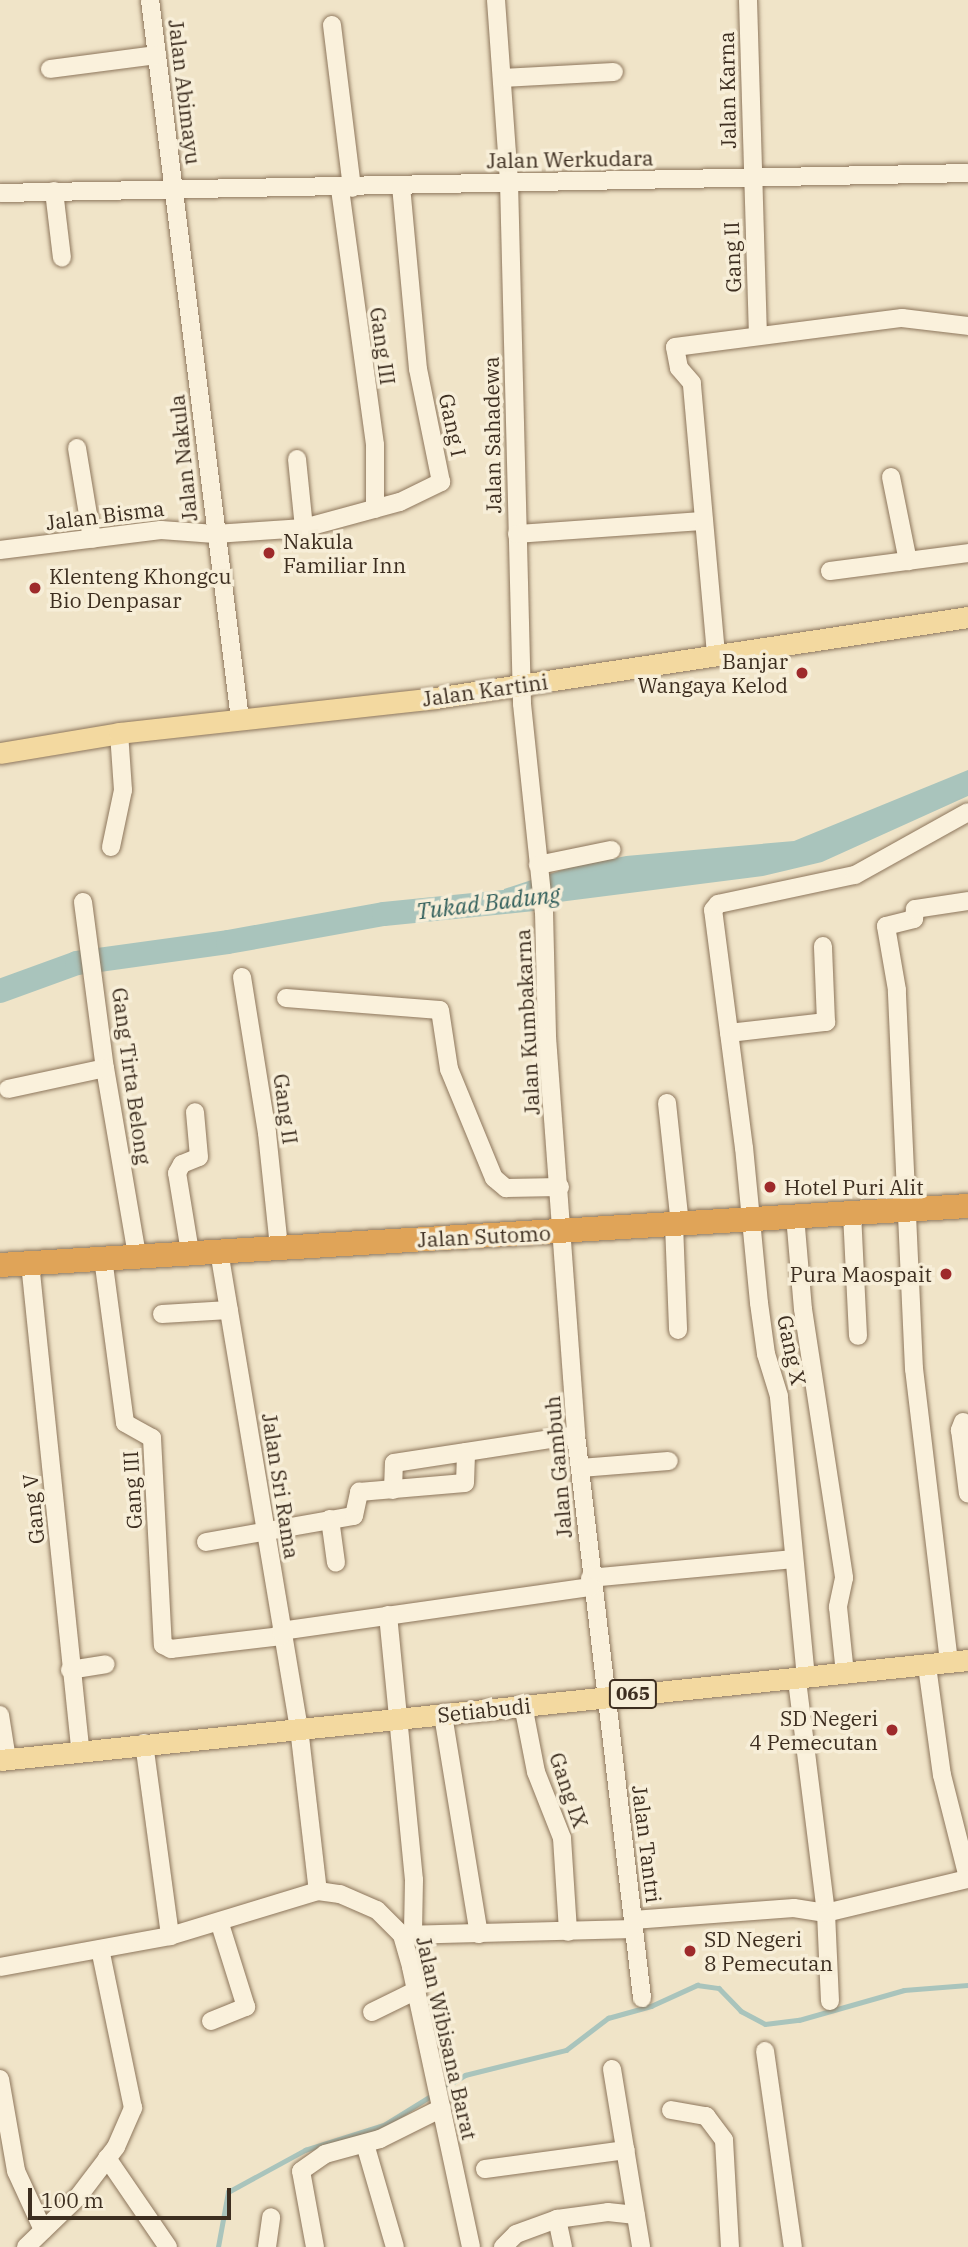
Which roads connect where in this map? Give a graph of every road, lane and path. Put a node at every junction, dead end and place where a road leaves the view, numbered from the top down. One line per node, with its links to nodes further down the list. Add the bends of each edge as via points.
1 (150, 0): 5 (street, Jalan Abimayu)
2 (496, 0): 8 (street, Jalan Sahadewa)
3 (748, 0): 10 (street, Jalan Karna)
4 (331, 25): 13 (street, Gang III)
5 (157, 55): 6 (street); 14 (street, Jalan Abimayu)
6 (50, 69)
7 (614, 72): 8 (street)
8 (502, 78): 11 (street, Jalan Sahadewa)
9 (968, 173): 10 (street, Jalan Werkudara)
10 (752, 178): 11 (street, Jalan Werkudara); 19 (street, Gang II)
11 (509, 182): 12 (street, Jalan Werkudara); 27 (street, Jalan Sahadewa)
12 (401, 186): 13 (street, Jalan Werkudara); 23 (street, Gang I, via 418,369 441,482)
13 (346, 189): 14 (street, Jalan Werkudara); 23 (street, Gang III, via 375,445)
14 (173, 190): 15 (street, Jalan Werkudara); 26 (street, Jalan Nakula)
15 (54, 191): 16 (street, Jalan Werkudara); 17 (street)
16 (0, 192)
17 (62, 258)
18 (968, 326): 19 (street, via 902,318)
19 (758, 335): 24 (street, via 675,348 679,368 692,383)
20 (77, 448): 28 (street)
21 (297, 459): 25 (street)
22 (891, 477): 31 (street)
23 (375, 509): 25 (street, Gang I)
24 (704, 522): 27 (street); 34 (street)
25 (304, 528): 26 (street, Gang I)
26 (215, 534): 28 (street, Jalan Bisma, via 181,529); 36 (street, Jalan Nakula)
27 (517, 534): 35 (street, Jalan Sahadewa)
28 (92, 539): 29 (street, Jalan Bisma)
29 (0, 550)
30 (968, 553): 31 (street)
31 (908, 561): 32 (street)
32 (830, 571)
33 (968, 617): 34 (main road, Jalan Kartini)
34 (716, 654): 35 (main road, Jalan Kartini)
35 (522, 686): 36 (main road, Jalan Kartini); 42 (street, Jalan Kumbakarna)
36 (246, 719): 37 (main road, Jalan Kartini)
37 (119, 733): 38 (main road, Jalan Kartini); 40 (street, via 123,790)
38 (0, 752)
39 (968, 812): 48 (street, Gang X, via 855,875 715,906)
40 (111, 846)
41 (611, 850): 42 (street)
42 (539, 870): 53 (street, Jalan Kumbakarna)
43 (968, 901): 55 (street, via 915,909 915,919 886,926 897,990)
44 (83, 902): 49 (street, Gang Tirta Belong)
45 (823, 946): 48 (street, via 826,1022)
46 (242, 977): 61 (street, Gang II, via 267,1133)
47 (286, 998): 53 (street, via 440,1010 449,1069 494,1178 506,1188)
48 (729, 1033): 58 (street, Gang X)
49 (105, 1068): 50 (street); 64 (street, Gang Tirta Belong)
50 (8, 1089)
51 (667, 1103): 59 (street)
52 (195, 1112): 63 (street, via 199,1157 182,1164 177,1173)
53 (560, 1186): 60 (street, Jalan Kumbakarna)
54 (968, 1206): 55 (highway, Jalan Sutomo)
55 (904, 1210): 56 (highway, Jalan Sutomo); 87 (street, via 914,1369)
56 (852, 1213): 57 (highway, Jalan Sutomo); 71 (street)
57 (795, 1216): 58 (highway, Jalan Sutomo); 91 (street, via 803,1309 844,1578 838,1607)
58 (750, 1219): 59 (highway, Jalan Sutomo); 82 (street, Gang X, via 766,1353 779,1396)
59 (677, 1224): 60 (highway, Jalan Sutomo); 70 (street)
60 (562, 1232): 61 (highway, Jalan Sutomo); 73 (street, Jalan Gambuh)
61 (279, 1247): 62 (highway, Jalan Sutomo)
62 (219, 1251): 63 (highway, Jalan Sutomo); 68 (street, Jalan Sri Rama)
63 (190, 1252): 64 (highway, Jalan Sutomo)
64 (137, 1256): 65 (highway, Jalan Sutomo)
65 (103, 1258): 66 (highway, Jalan Sutomo); 86 (street, Gang III, via 125,1423 152,1438 163,1645 171,1649)
66 (30, 1263): 67 (highway, Jalan Sutomo); 90 (street, Gang V)
67 (0, 1265)
68 (229, 1310): 69 (street); 80 (street, Jalan Sri Rama)
69 (162, 1314)
70 (678, 1330)
71 (858, 1336)
72 (964, 1422): 78 (street, via 960,1430)
73 (576, 1435): 74 (street); 76 (street, Jalan Gambuh)
74 (466, 1452): 77 (street, via 394,1464); 77 (street, via 465,1483)
75 (669, 1461): 76 (street)
76 (580, 1468): 84 (street, Jalan Gambuh)
77 (393, 1490): 79 (street, via 359,1492 354,1516)
78 (968, 1494)
79 (330, 1519): 80 (street); 83 (street)
80 (266, 1532): 81 (street); 86 (street, Jalan Sri Rama)
81 (206, 1542)
82 (793, 1559): 84 (street); 92 (street, Gang X)
83 (336, 1563)
84 (590, 1582): 85 (street); 93 (street, Jalan Gambuh)
85 (388, 1615): 86 (street); 97 (street)
86 (281, 1633): 98 (street, Jalan Sri Rama)
87 (959, 1661): 89 (main road, Setiabudi / 065)
88 (106, 1664): 90 (street)
89 (927, 1666): 91 (main road, Setiabudi / 065); 102 (street, via 942,1775)
90 (70, 1670): 100 (street, Gang V)
91 (845, 1674): 92 (main road, Setiabudi / 065)
92 (801, 1678): 93 (main road, Setiabudi / 065); 104 (street, Gang X)
93 (605, 1696): 94 (main road, Setiabudi / 065); 106 (street, Jalan Tantri)
94 (523, 1705): 95 (main road, Setiabudi / 065); 107 (street, Gang IX, via 536,1772 562,1838)
95 (443, 1714): 97 (main road, Setiabudi / 065); 109 (street)
96 (0, 1715): 101 (street)
97 (399, 1720): 98 (main road, Setiabudi / 065); 108 (street, via 414,1880)
98 (299, 1728): 99 (main road, Setiabudi / 065); 103 (street, Jalan Sri Rama)
99 (144, 1743): 100 (main road, Setiabudi / 065); 110 (street)
100 (80, 1750): 101 (main road, Setiabudi / 065)
101 (4, 1759)
102 (968, 1879): 104 (street)
103 (318, 1891): 105 (street); 108 (street, Jalan Wibisana Barat, via 359,1900)
104 (826, 1913): 106 (street, via 794,1908); 115 (street, Gang X)
105 (220, 1924): 110 (street); 117 (street, via 246,2007)
106 (633, 1924): 107 (street); 114 (street, Jalan Tantri)
107 (568, 1932): 109 (street)
108 (407, 1934): 109 (street); 113 (street, Jalan Wibisana Barat)
109 (479, 1934)
110 (170, 1936): 111 (street)
111 (100, 1949): 112 (street); 126 (street, via 133,2108)
112 (0, 1967)
113 (417, 1990): 116 (street); 121 (street, Jalan Wibisana Barat)
114 (642, 1998)
115 (830, 2001)
116 (372, 2012)
117 (211, 2021)
118 (765, 2051): 142 (street)
119 (612, 2069): 125 (street)
120 (0, 2079): 123 (street)
121 (440, 2097): 124 (street); 137 (street, Jalan Wibisana Barat)
122 (671, 2110): 141 (street, via 706,2116 724,2140)
123 (4, 2126): 131 (street, via 16,2171)
124 (365, 2144): 135 (street, via 326,2154 301,2171); 136 (street)
125 (626, 2150): 127 (street); 128 (street)
126 (107, 2158): 131 (street, via 78,2197); 133 (street)
127 (485, 2169)
128 (636, 2215): 130 (street, via 608,2212); 140 (street)
129 (271, 2217): 134 (street)
130 (557, 2219): 138 (street, via 516,2234); 139 (street)
131 (43, 2230): 132 (street)
132 (26, 2247)
133 (168, 2247)
134 (267, 2247)
135 (315, 2247)
136 (395, 2247)
137 (471, 2247)
138 (503, 2247)
139 (563, 2247)
140 (641, 2247)
141 (730, 2247)
142 (793, 2247)

